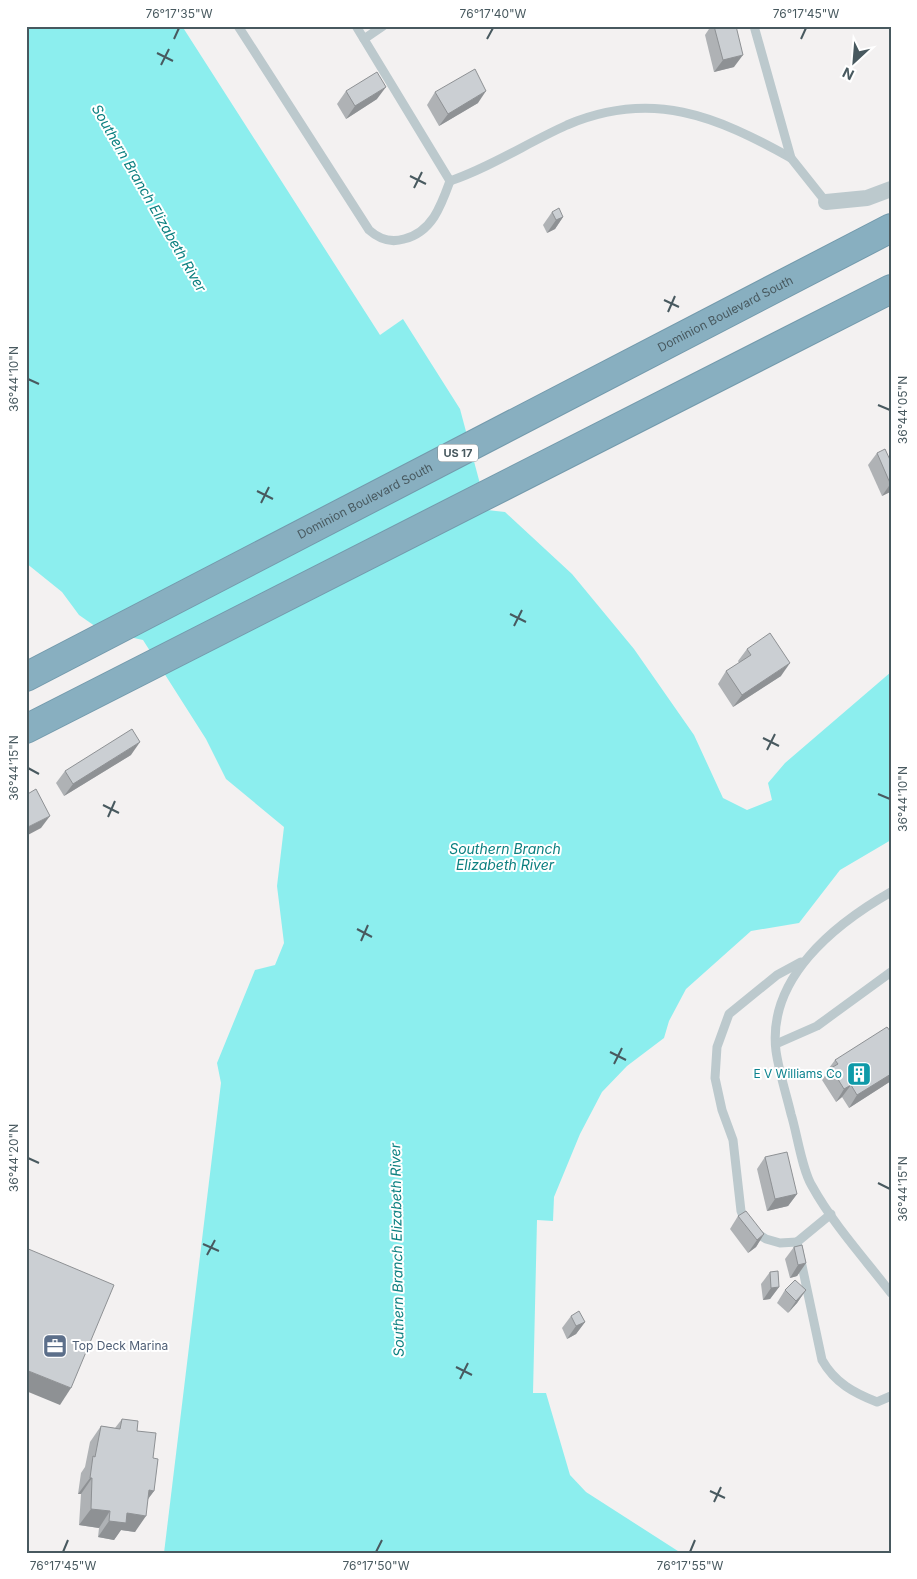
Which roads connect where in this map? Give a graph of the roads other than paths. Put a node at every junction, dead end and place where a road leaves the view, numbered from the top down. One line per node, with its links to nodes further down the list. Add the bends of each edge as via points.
1 (238, 26): 7 (lane, via 369,230 379,238 397,241 422,232 441,206)
2 (356, 26): 5 (lane)
3 (383, 26): 5 (lane)
4 (754, 26): 6 (lane)
5 (364, 39): 7 (lane)
6 (791, 158): 7 (lane, via 722,122 668,109 635,109 606,113 568,125); 9 (lane)
7 (450, 181)
8 (891, 188): 9 (street, via 867,198)
9 (826, 202)
10 (891, 228): 12 (highway, Dominion Boulevard South / US 17)
11 (891, 289): 13 (highway)
12 (26, 677)
13 (26, 729)
14 (891, 892): 15 (lane, via 826,939)
15 (803, 961): 17 (lane, via 788,984 780,1007); 19 (lane, via 777,975 730,1014 717,1047 715,1078 733,1140 741,1211 748,1228 766,1240)
16 (891, 972): 17 (lane, via 817,1026)
17 (776, 1044): 18 (lane, via 810,1184)
18 (831, 1214): 19 (lane); 20 (lane)
19 (797, 1242): 21 (lane, via 822,1360 827,1369 848,1390 859,1395 877,1402)
20 (891, 1293)
21 (891, 1396)

